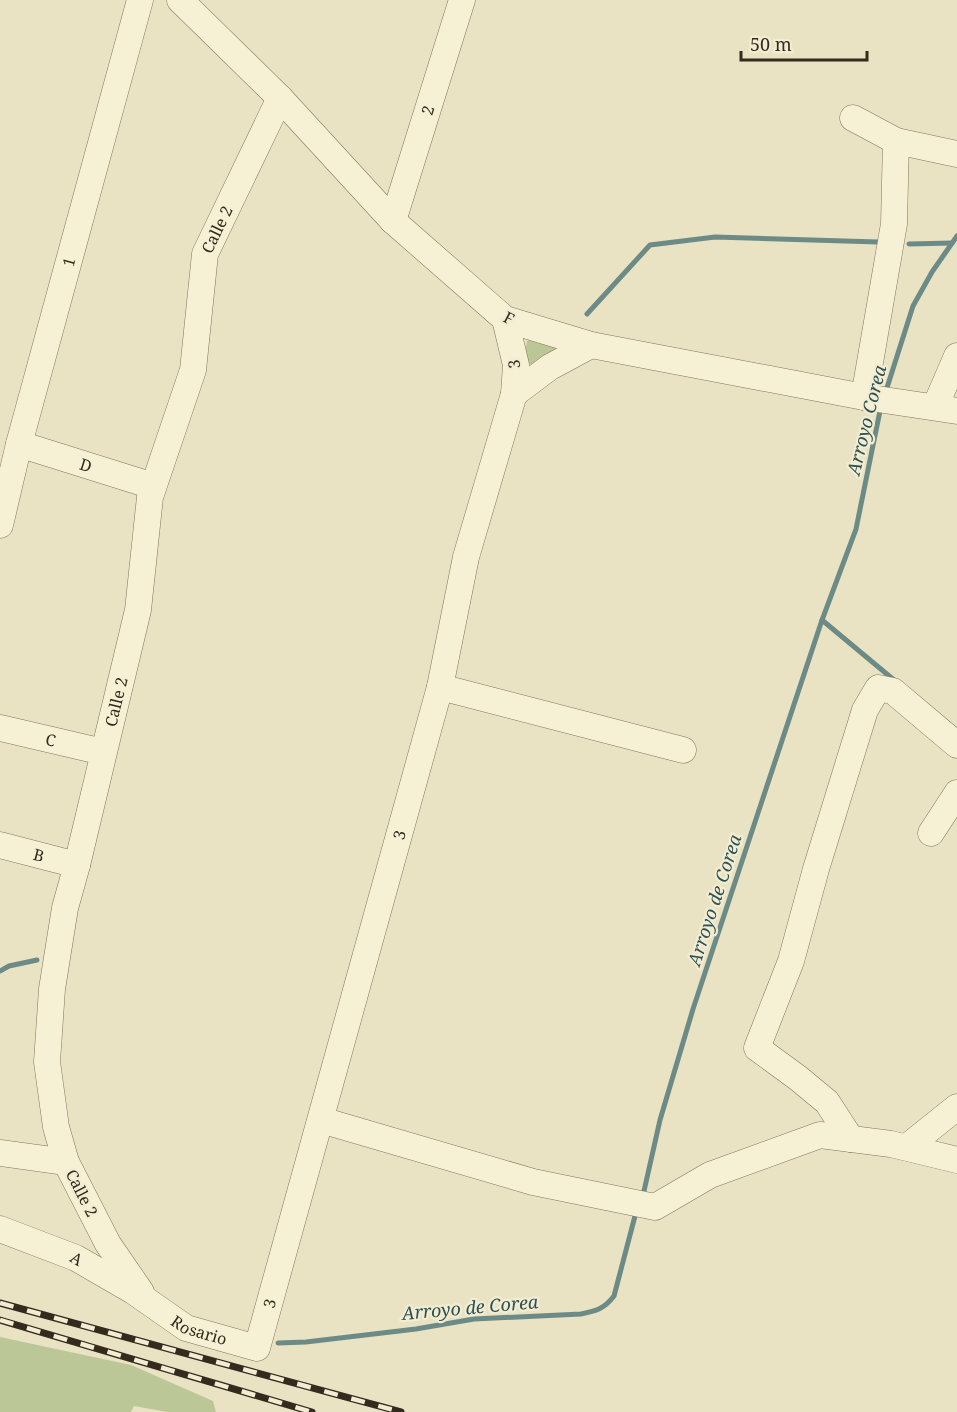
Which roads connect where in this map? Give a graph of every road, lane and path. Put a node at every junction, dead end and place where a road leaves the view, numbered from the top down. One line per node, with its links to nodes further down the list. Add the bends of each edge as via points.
1 (140, 0): 15 (street, 1)
2 (180, 0): 4 (street, F)
3 (462, 0): 8 (street, 2)
4 (280, 99): 8 (street, F); 16 (street, Calle 2, via 206,254 193,370)
5 (853, 118): 6 (street)
6 (896, 141): 7 (street); 13 (street, via 894,224)
7 (957, 154)
8 (393, 221): 9 (street, F)
9 (505, 319): 10 (street, F); 12 (street, 3, via 516,365)
10 (591, 345): 12 (street, via 550,367); 13 (street, F)
11 (957, 356): 14 (street)
12 (514, 394): 18 (street, 3, via 466,557)
13 (864, 397): 14 (street, F)
14 (946, 409)
15 (19, 444): 16 (street, D); 17 (street, 1)
16 (153, 486): 22 (street, Calle 2, via 138,610)
17 (0, 525)
18 (440, 687): 21 (street); 28 (street, 3)
19 (0, 728): 22 (street, C)
20 (957, 745): 29 (street, via 892,691 878,688 865,710 791,961 757,1048 827,1102)
21 (683, 750)
22 (103, 752): 26 (street, Calle 2)
23 (957, 793): 24 (street)
24 (931, 833)
25 (0, 845): 26 (street, B)
26 (77, 864): 33 (street, Calle 2, via 60,930 47,1062 56,1127)
27 (957, 1107): 30 (street)
28 (321, 1120): 29 (street, via 533,1182 655,1207 710,1175 820,1135); 36 (street, 3)
29 (851, 1139): 30 (street)
30 (907, 1147): 32 (street)
31 (0, 1153): 33 (street)
32 (957, 1160)
33 (66, 1162): 35 (street, Calle 2, via 108,1244)
34 (0, 1229): 35 (street, A, via 76,1258)
35 (147, 1302): 36 (street, Rosario, via 186,1328)
36 (257, 1348)

